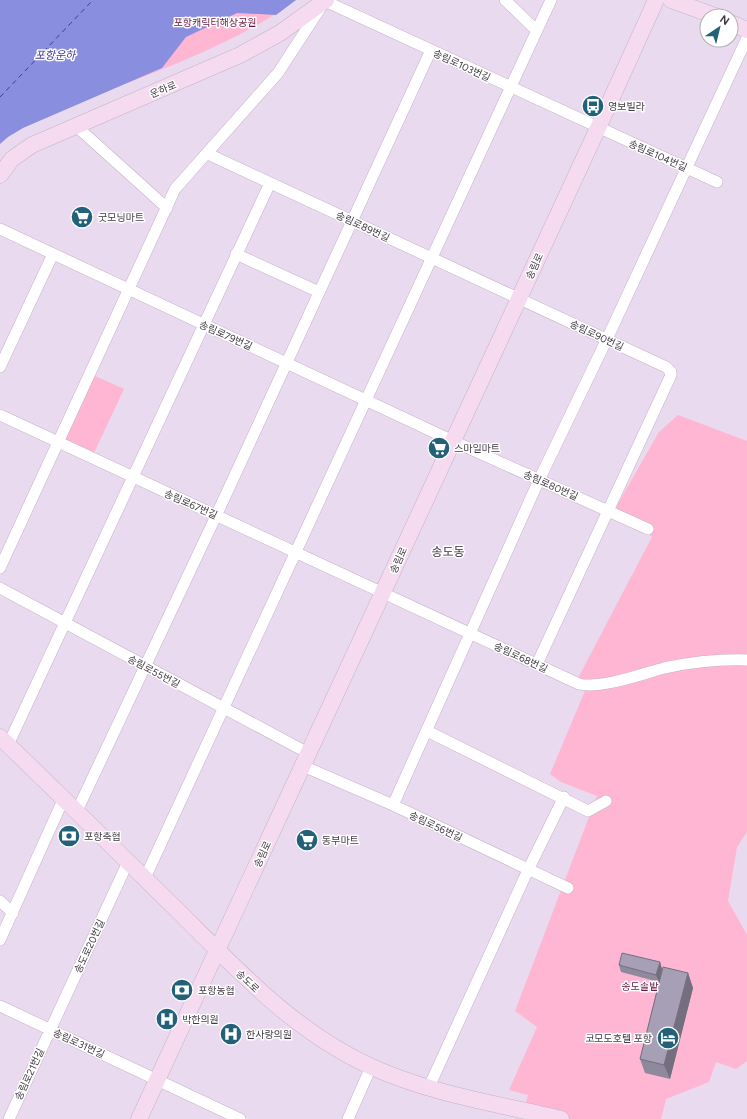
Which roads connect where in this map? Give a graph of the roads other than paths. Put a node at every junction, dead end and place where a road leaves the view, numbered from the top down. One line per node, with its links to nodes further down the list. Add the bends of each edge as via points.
1 (505, 0): 7 (street)
2 (552, 0): 7 (street)
3 (656, 0): 12 (street, 송림로)
4 (671, 0): 6 (street)
5 (325, 1): 9 (street, 송림로103번길); 11 (street, 운하로, via 259,45); 13 (street, via 278,73)
6 (699, 10)
7 (537, 31): 10 (street)
8 (747, 38): 14 (street)
9 (431, 50): 10 (street, 송림로103번길); 19 (street)
10 (510, 87): 12 (street, 송림로103번길); 23 (street)
11 (76, 126): 15 (street, 운하로, via 32,145 12,159); 18 (street)
12 (598, 128): 14 (street, 송림로104번길); 26 (street, 송림로)
13 (208, 154): 17 (street, 송림로89번길); 18 (street, via 175,189)
14 (686, 168): 16 (street, 송림로104번길); 28 (street)
15 (0, 175)
16 (717, 182)
17 (270, 183): 19 (street, 송림로89번길); 22 (street)
18 (167, 208): 24 (street)
19 (352, 221): 23 (street, 송림로89번길); 25 (street)
20 (0, 229): 21 (street, 송림로79번길)
21 (53, 254): 24 (street, 송림로79번길); 30 (street)
22 (236, 254): 25 (street); 27 (street)
23 (432, 258): 26 (street, 송림로89번길); 31 (street)
24 (129, 290): 27 (street, 송림로79번길); 34 (street)
25 (318, 292): 29 (street)
26 (519, 298): 28 (street, 송림로90번길); 33 (street, 송림로)
27 (203, 325): 29 (street, 송림로79번길); 35 (street)
28 (607, 340): 36 (street); 37 (street, 송림로90번길, via 666,367 671,372)
29 (286, 362): 31 (street, 송림로79번길); 38 (street)
30 (0, 367)
31 (367, 400): 33 (street, 송림로79번길); 40 (street)
32 (0, 415): 34 (street, 송림로67번길)
33 (453, 441): 36 (street, 송림로80번길); 43 (street, 송림로)
34 (57, 442): 35 (street, 송림로67번길); 41 (street)
35 (132, 478): 38 (street, 송림로67번길); 44 (street)
36 (539, 480): 37 (street, 송림로80번길); 45 (street)
37 (609, 511): 39 (street, 송림로80번길); 47 (street)
38 (216, 516): 40 (street, 송림로67번길); 48 (street)
39 (648, 529)
40 (296, 553): 43 (street, 송림로67번길); 49 (street)
41 (0, 568)
42 (0, 588): 44 (street, 송림로55번길)
43 (383, 593): 45 (street, 송림로68번길); 52 (street, 송림로)
44 (65, 623): 48 (street, 송림로55번길); 51 (street)
45 (471, 633): 47 (street, 송림로68번길); 50 (street)
46 (747, 660): 47 (street, 송림로68번길, via 708,660 587,686)
47 (538, 664)
48 (145, 666): 49 (street, 송림로55번길); 57 (street)
49 (224, 708): 52 (street, 송림로55번길); 60 (street)
50 (427, 731): 53 (street); 56 (street)
51 (4, 741): 54 (street, 송도로)
52 (306, 759): 56 (street, 송림로56번길); 65 (street, 송림로)
53 (564, 797): 55 (street, via 588,811); 59 (street)
54 (63, 800): 57 (street, 송도로); 63 (street)
55 (606, 801)
56 (393, 805): 59 (street, 송림로56번길)
57 (76, 813): 58 (street, 송도로)
58 (128, 862): 60 (street, 송도로); 67 (street, 송도로20번길)
59 (528, 870): 61 (street, 송림로56번길); 70 (street)
60 (145, 878): 65 (street, 송도로)
61 (568, 888)
62 (0, 901): 63 (street)
63 (13, 914): 64 (street)
64 (0, 940)
65 (218, 951): 68 (street, 송도로, via 287,1015 340,1051); 69 (street, 송림로)
66 (0, 1006): 67 (street, 송림로31번길)
67 (50, 1029): 69 (street, 송림로31번길); 72 (street, 송림로21번길)
68 (372, 1067): 70 (street, 송도로); 75 (street)
69 (158, 1080): 73 (street, 송림로); 74 (street, 송림로31번길)
70 (429, 1087): 71 (street, 송도로)
71 (520, 1114): 76 (street, 송도로)
72 (9, 1119)
73 (140, 1119)
74 (240, 1119)
75 (348, 1119)
76 (561, 1119)

